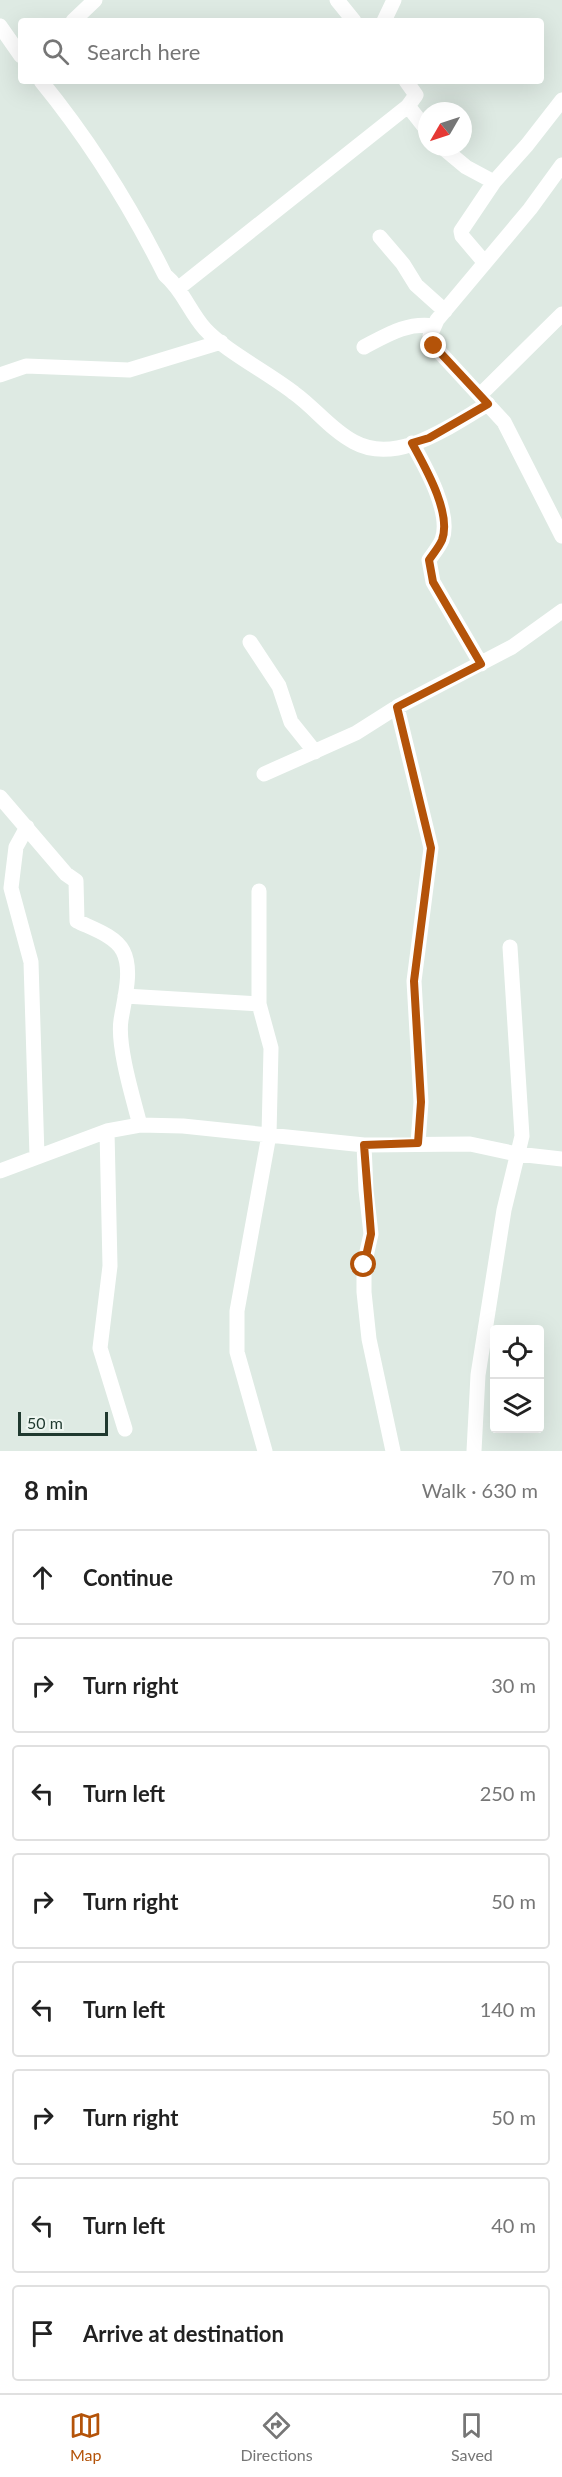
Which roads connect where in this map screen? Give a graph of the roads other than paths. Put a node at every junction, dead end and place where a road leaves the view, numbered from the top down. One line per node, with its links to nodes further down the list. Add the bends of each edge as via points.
1 (95, 0): 4 (street)
2 (337, 0): 5 (street)
3 (394, 0): 6 (street)
4 (76, 18)
5 (352, 18)
6 (385, 18)
7 (0, 26): 8 (street)
8 (18, 52)
9 (43, 84): 19 (street, via 108,170 165,274)
10 (408, 84): 12 (street, via 416,95)
11 (562, 100): 16 (street)
12 (408, 106): 13 (street); 19 (street)
13 (418, 119)
14 (453, 156): 16 (street)
15 (562, 165): 18 (street)
16 (494, 182): 18 (street, via 461,231)
17 (380, 237): 20 (street, via 416,285)
18 (485, 263): 20 (street)
19 (180, 287): 23 (street, via 188,308)
20 (445, 311): 22 (street)
21 (562, 314): 26 (street)
22 (434, 326): 24 (street, via 404,327); 26 (street, via 430,336 434,346)
23 (221, 342): 25 (street, via 129,370 26,366); 27 (street, via 296,394 354,442 373,448)
24 (364, 347)
25 (0, 375)
26 (484, 400): 27 (street, via 429,438); 28 (street, via 515,439)
27 (412, 443): 31 (street, via 444,514 442,540 429,560 433,582)
28 (562, 536)
29 (562, 610): 31 (street, via 528,637)
30 (250, 642): 33 (street, via 279,686 291,722)
31 (481, 664): 32 (street)
32 (397, 707): 33 (street, via 356,733); 44 (street, via 431,848 414,981 421,1102)
33 (315, 752): 34 (street)
34 (264, 774)
35 (0, 797): 36 (street)
36 (27, 827): 39 (street, via 76,881 77,921 111,938 123,950 128,970); 47 (street, via 16,847 11,888 31,962)
37 (259, 891): 40 (street)
38 (510, 947): 46 (street, via 522,1105 522,1136)
39 (125, 996): 40 (street); 41 (street, via 120,1023)
40 (260, 1004): 43 (street, via 271,1048)
41 (140, 1125): 42 (street); 43 (street)
42 (107, 1131): 47 (street); 50 (street, via 110,1266 100,1348)
43 (269, 1135): 45 (street); 51 (street, via 237,1311 237,1352)
44 (418, 1143): 45 (street); 46 (street, via 470,1144)
45 (364, 1145): 52 (street, via 371,1234 364,1265 364,1292 369,1339)
46 (517, 1154): 48 (street); 53 (street, via 504,1210 478,1375)
47 (37, 1156): 49 (street)
48 (562, 1159)
49 (0, 1171)
50 (125, 1429)
51 (265, 1451)
52 (393, 1451)
53 (474, 1451)

